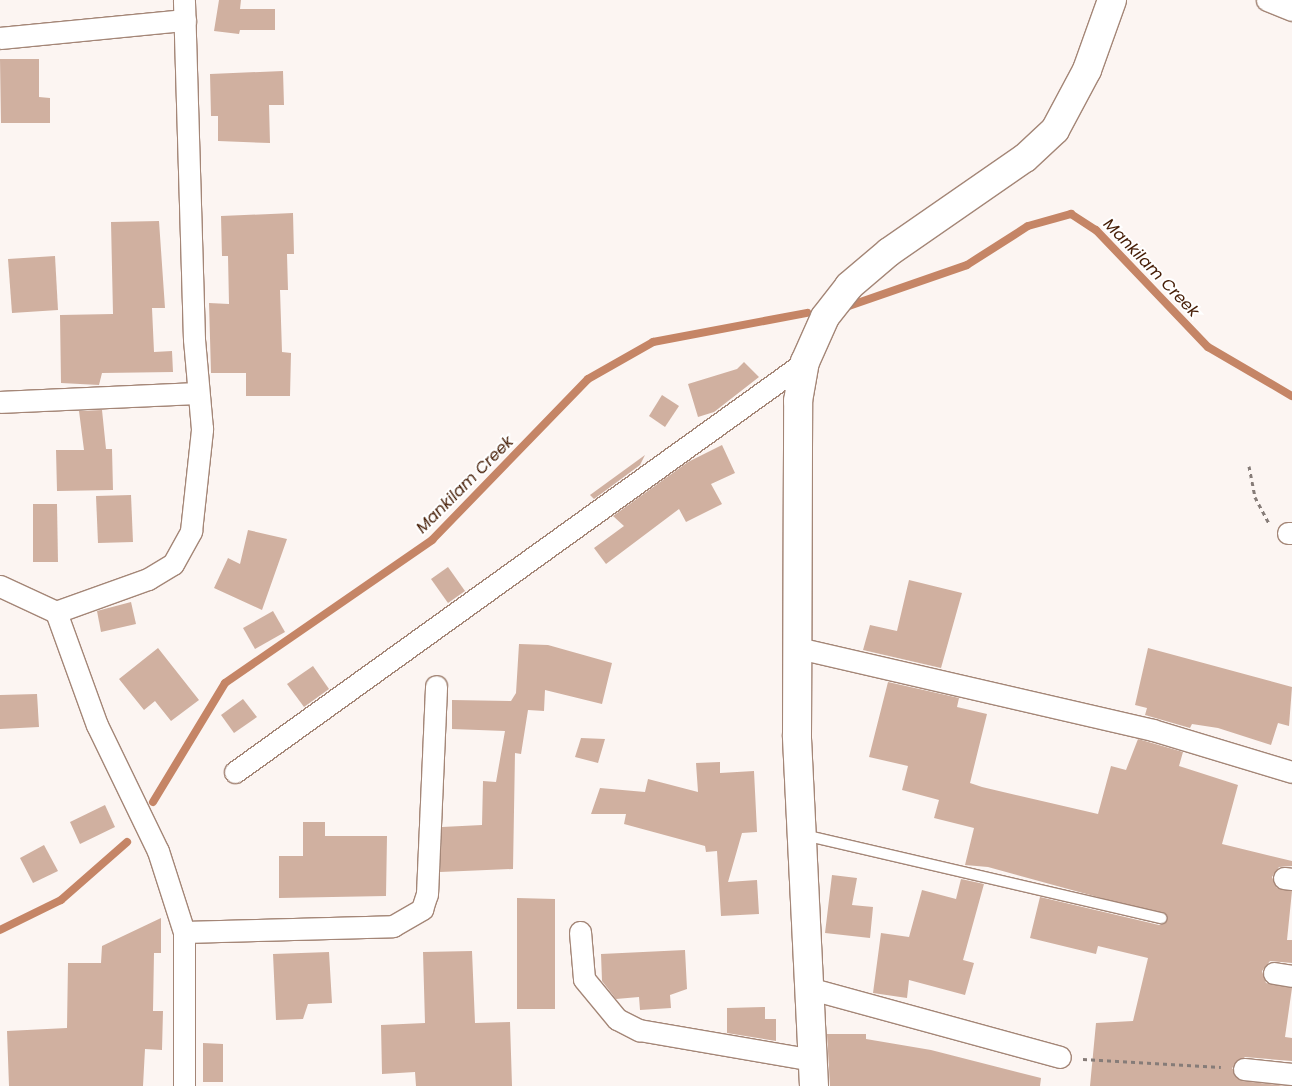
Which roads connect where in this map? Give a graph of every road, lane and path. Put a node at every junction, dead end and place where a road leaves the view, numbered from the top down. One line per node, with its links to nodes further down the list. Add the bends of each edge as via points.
1 (1112, 0): 6 (street, via 1087,70 1055,130 1025,158 889,252 849,286 824,317)
2 (1267, 0): 4 (street)
3 (185, 10): 5 (street); 7 (street)
4 (1292, 10)
5 (0, 38)
6 (805, 362): 13 (street, via 798,401); 15 (street)
7 (198, 393): 8 (street); 12 (street, via 200,477 186,547 173,564 148,579)
8 (0, 402)
9 (1249, 466): 10 (path, via 1263,517)
10 (1290, 533)
11 (0, 586): 12 (street)
12 (56, 612): 19 (street, via 97,725 158,851)
13 (798, 648): 16 (street, via 1153,730); 17 (street)
14 (436, 686): 19 (street, via 427,894 416,914 393,926)
15 (234, 772)
16 (1292, 772)
17 (799, 833): 18 (lane); 21 (street)
18 (1161, 918)
19 (184, 932): 26 (street)
20 (580, 932): 24 (street, via 584,979 617,1019 639,1030)
21 (808, 988): 22 (street); 24 (street)
22 (1060, 1057): 23 (path)
23 (1244, 1069): 25 (street)
24 (813, 1073)
25 (1292, 1074)
26 (184, 1086)

